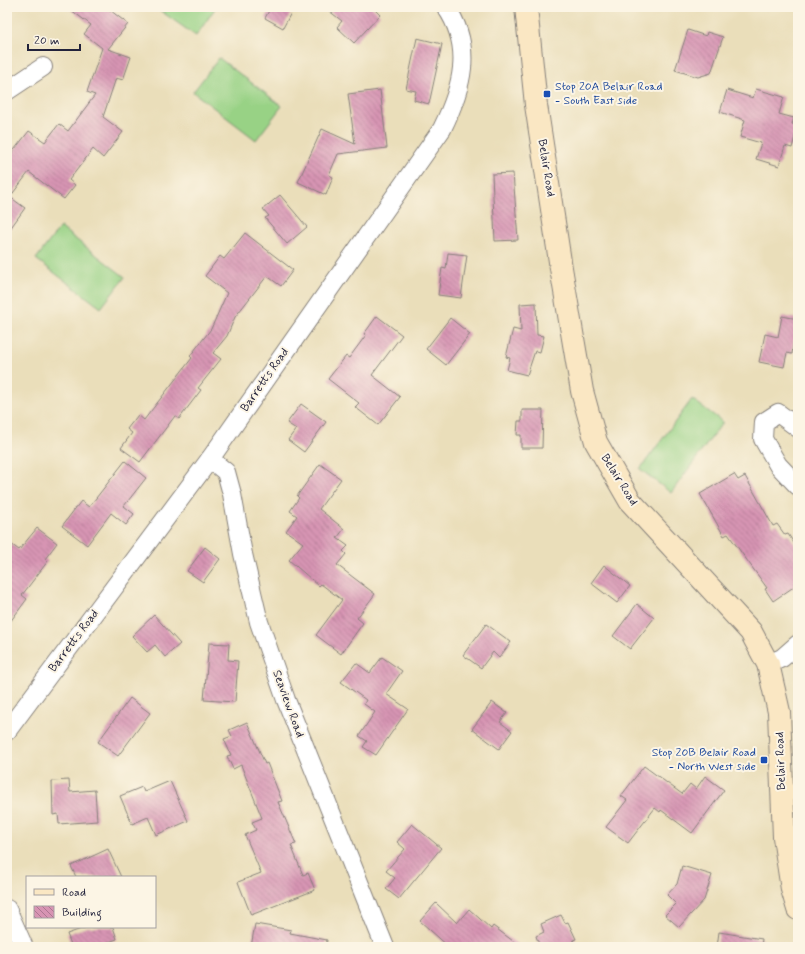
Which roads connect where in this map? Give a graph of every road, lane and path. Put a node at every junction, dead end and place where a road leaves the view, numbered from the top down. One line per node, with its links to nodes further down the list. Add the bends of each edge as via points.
1 (446, 7): 6 (street, Barretts Road, via 456,21 463,46 461,76 455,102 442,129)
2 (529, 8): 9 (main road, Belair Road, via 536,105 582,391 596,442 630,501 751,632)
3 (43, 67): 4 (street)
4 (7, 91)
5 (798, 428): 7 (street, via 778,413 764,422 763,439 778,465)
6 (210, 459): 10 (street, Barretts Road); 14 (street, Seaview Road, via 226,472 259,622 288,708)
7 (798, 486)
8 (798, 644): 9 (street, via 782,658)
9 (768, 664): 12 (main road, Belair Road, via 779,712 784,838 792,889)
10 (7, 731)
11 (7, 909): 13 (street)
12 (798, 909)
13 (24, 947)
14 (385, 947)

